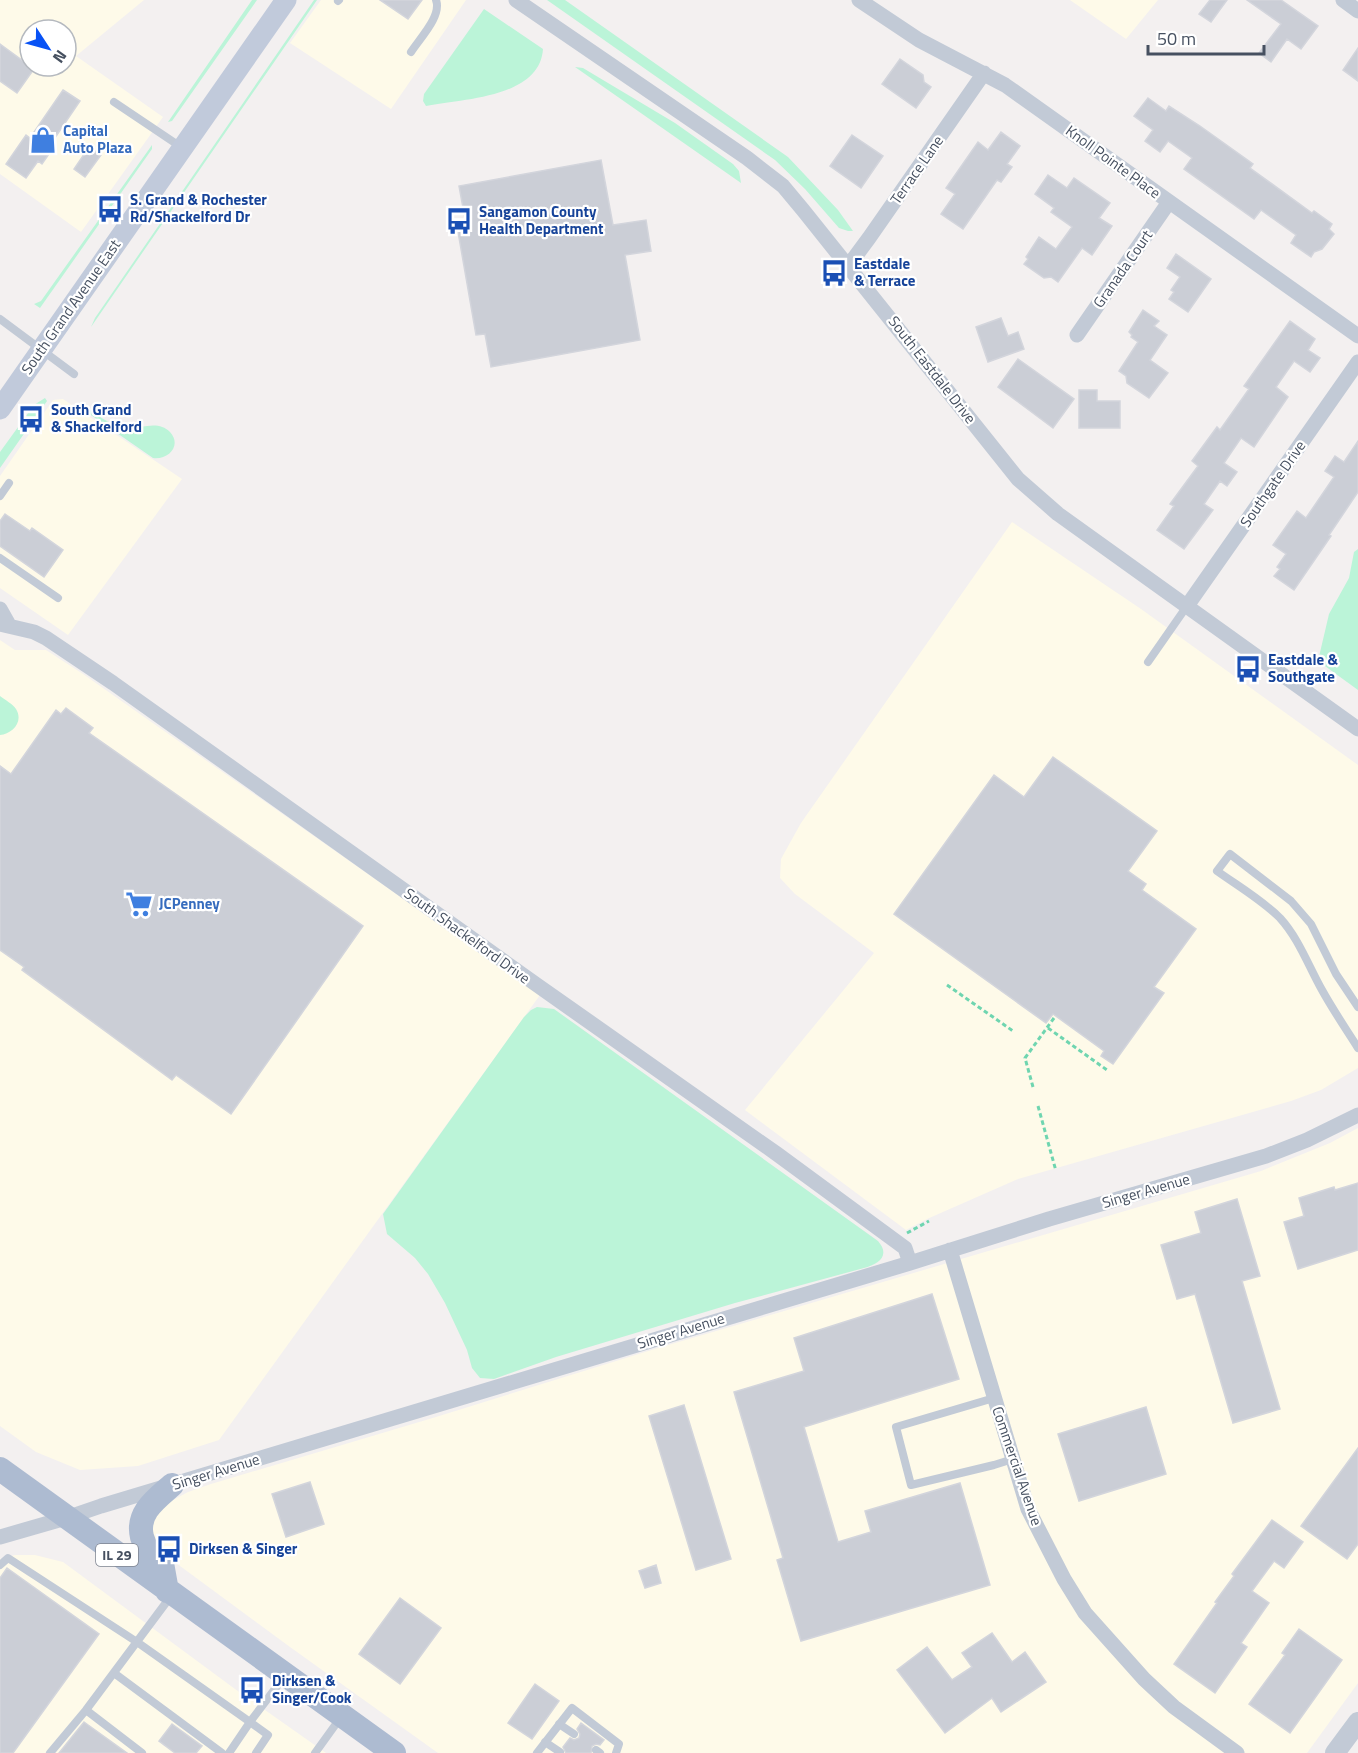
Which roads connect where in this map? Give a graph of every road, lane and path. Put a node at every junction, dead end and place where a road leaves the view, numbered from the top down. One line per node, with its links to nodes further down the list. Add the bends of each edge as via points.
1 (286, 0): 8 (main road, South Grand Avenue East)
2 (436, 0): 5 (lane, via 435,16)
3 (516, 0): 10 (street, South Eastdale Drive, via 768,173)
4 (860, 0): 6 (street, Knoll Pointe Place, via 919,40)
5 (411, 52)
6 (984, 73): 9 (street, Knoll Pointe Place); 10 (street, Terrace Lane)
7 (114, 102): 8 (lane)
8 (183, 148): 14 (main road, South Grand Avenue East)
9 (1169, 202): 12 (street, Granada Court); 13 (street, Knoll Pointe Place)
10 (849, 265): 22 (street, South Eastdale Drive, via 1018,479 1058,514)
11 (0, 319): 14 (lane)
12 (1077, 335)
13 (1358, 336)
14 (41, 349): 16 (lane); 17 (main road, South Grand Avenue East)
15 (1358, 362): 22 (street, Southgate Drive)
16 (74, 374)
17 (0, 409)
18 (9, 483): 19 (lane)
19 (0, 496)
20 (0, 558): 21 (lane)
21 (58, 598)
22 (1187, 606): 25 (lane); 26 (street, South Eastdale Drive)
23 (0, 609): 24 (street, South Shackelford Drive)
24 (5, 624): 43 (street, South Shackelford Drive, via 46,638 113,683 786,1161 905,1248)
25 (1148, 662)
26 (1358, 729)
27 (947, 985): 31 (path)
28 (1358, 1007): 34 (lane, via 1311,924 1291,901 1230,854 1217,871 1265,905 1291,932)
29 (1054, 1018): 30 (path)
30 (1047, 1028): 33 (path); 35 (path)
31 (1013, 1031)
32 (1027, 1042): 33 (path)
33 (1034, 1046): 36 (path, via 1025,1058)
34 (1358, 1048)
35 (1107, 1070)
36 (1033, 1087)
37 (1038, 1106): 39 (path)
38 (1358, 1115): 42 (street, Singer Avenue, via 1266,1156)
39 (1056, 1172)
40 (929, 1221): 41 (path)
41 (906, 1233)
42 (950, 1250): 43 (street, Singer Avenue); 44 (street, Commercial Avenue)
43 (910, 1263): 47 (street, Singer Avenue)
44 (994, 1398): 45 (street, Commercial Avenue); 45 (lane, via 896,1427 911,1485)
45 (1013, 1459): 72 (street, Commercial Avenue, via 1028,1509 1085,1613 1151,1686)
46 (0, 1469): 48 (main road, IL 29)
47 (172, 1485): 48 (street, Singer Avenue); 51 (main road, via 148,1508 140,1529 148,1553 162,1563)
48 (66, 1518): 49 (street, Singer Avenue); 51 (main road, IL 29)
49 (0, 1537)
50 (0, 1565): 52 (lane, via 8,1558)
51 (170, 1593): 52 (lane); 54 (main road, IL 29)
52 (138, 1642): 53 (lane); 57 (lane)
53 (114, 1673): 55 (lane); 65 (lane)
54 (285, 1675): 56 (main road, IL 29); 57 (lane)
55 (86, 1710): 63 (lane); 64 (lane)
56 (342, 1716): 68 (lane); 69 (main road, IL 29)
57 (250, 1722): 66 (lane); 67 (lane, via 268,1735)
58 (1358, 1722): 73 (street)
59 (559, 1724): 60 (lane); 61 (lane); 71 (lane, via 572,1708 619,1744)
60 (573, 1734)
61 (545, 1742): 62 (lane); 70 (lane)
62 (560, 1752)
63 (50, 1753)
64 (142, 1753)
65 (222, 1753)
66 (229, 1753)
67 (256, 1753)
68 (315, 1753)
69 (394, 1753)
70 (537, 1753)
71 (616, 1753)
72 (1237, 1753)
73 (1335, 1753)

